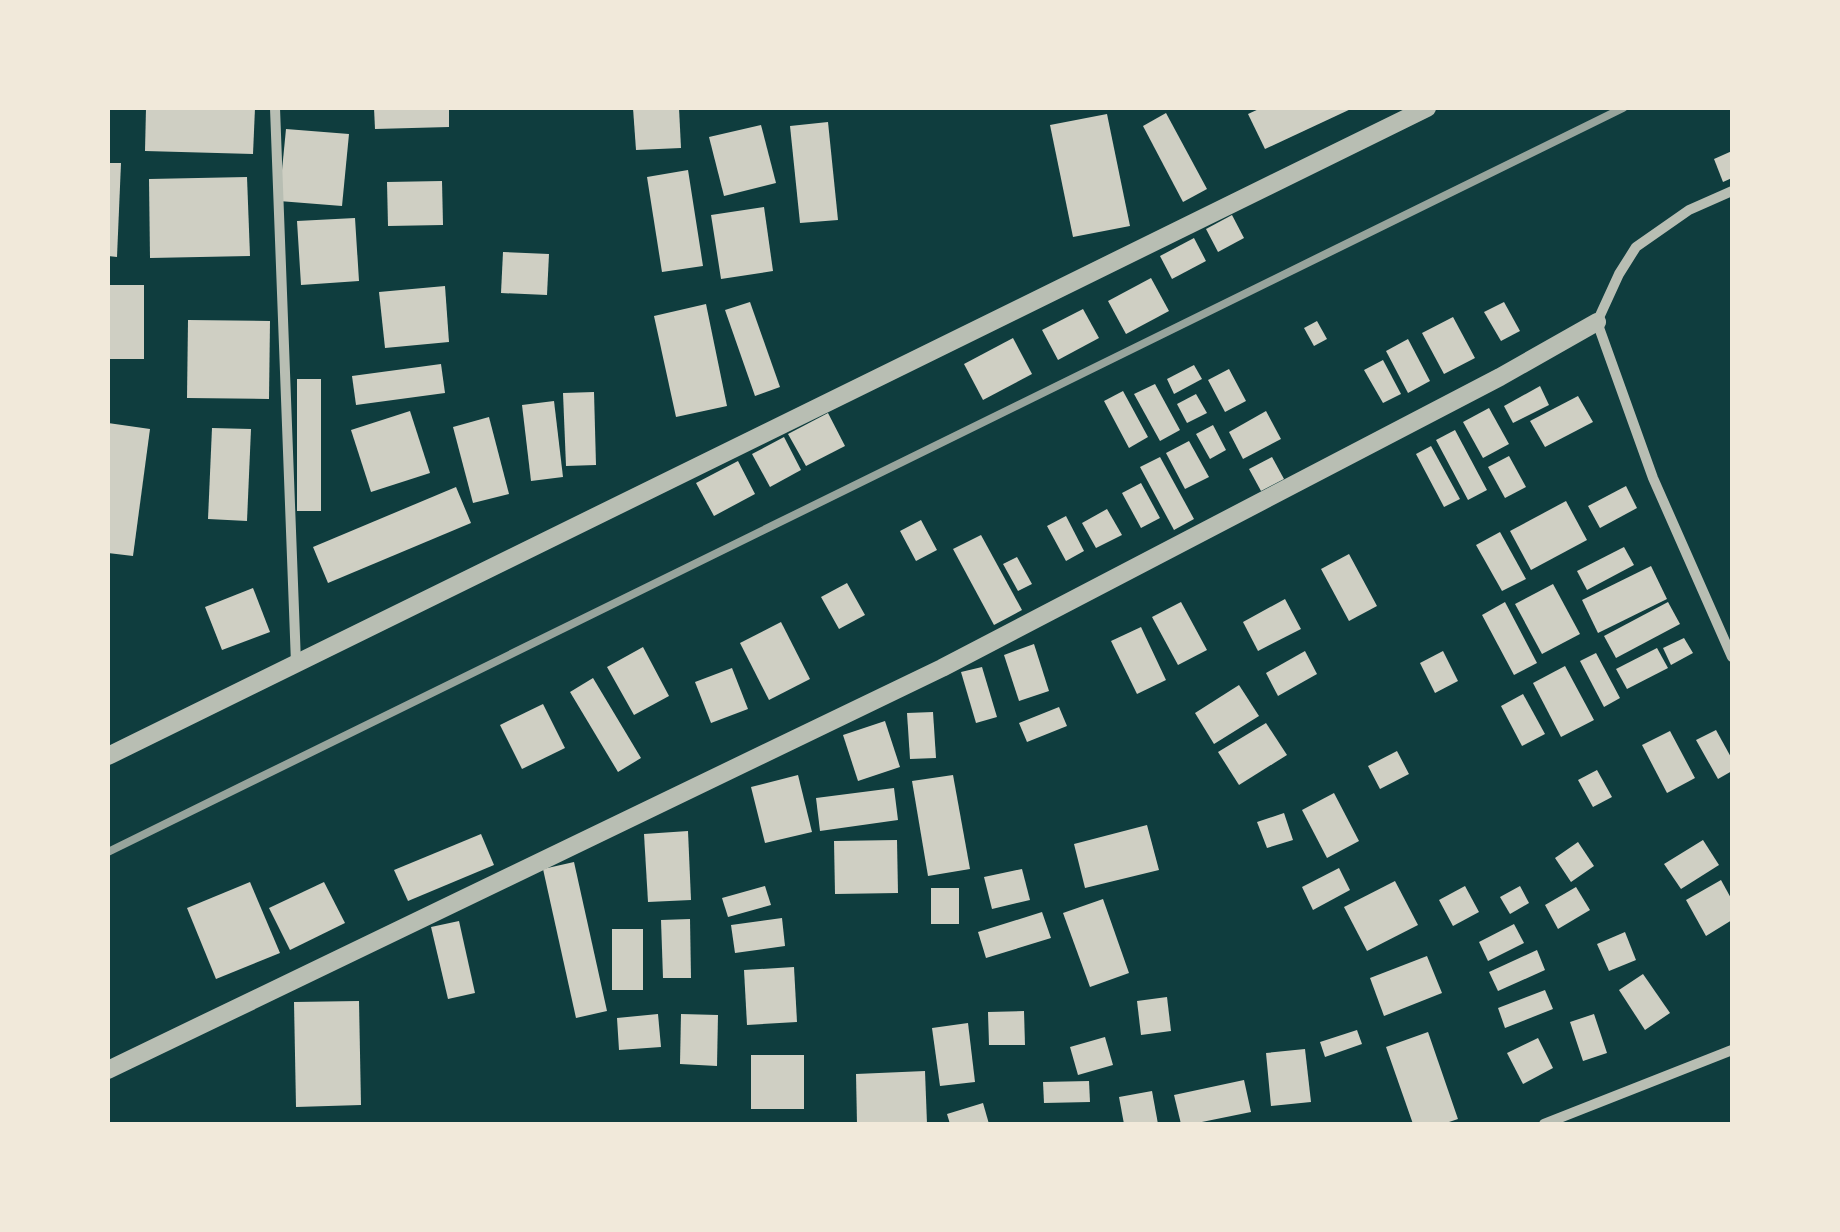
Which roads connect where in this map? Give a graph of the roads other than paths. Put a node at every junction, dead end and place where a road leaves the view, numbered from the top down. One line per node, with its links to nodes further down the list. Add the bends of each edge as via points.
1 (275, 108): 6 (street)
2 (1427, 108): 6 (street)
3 (1732, 191): 4 (street, via 1689,210 1636,247)
4 (1597, 322): 5 (street, via 1654,478); 9 (street, via 942,668)
5 (1732, 658)
6 (296, 664): 7 (street)
7 (108, 756)
8 (1732, 1050): 10 (street)
9 (108, 1070)
10 (1544, 1124)

